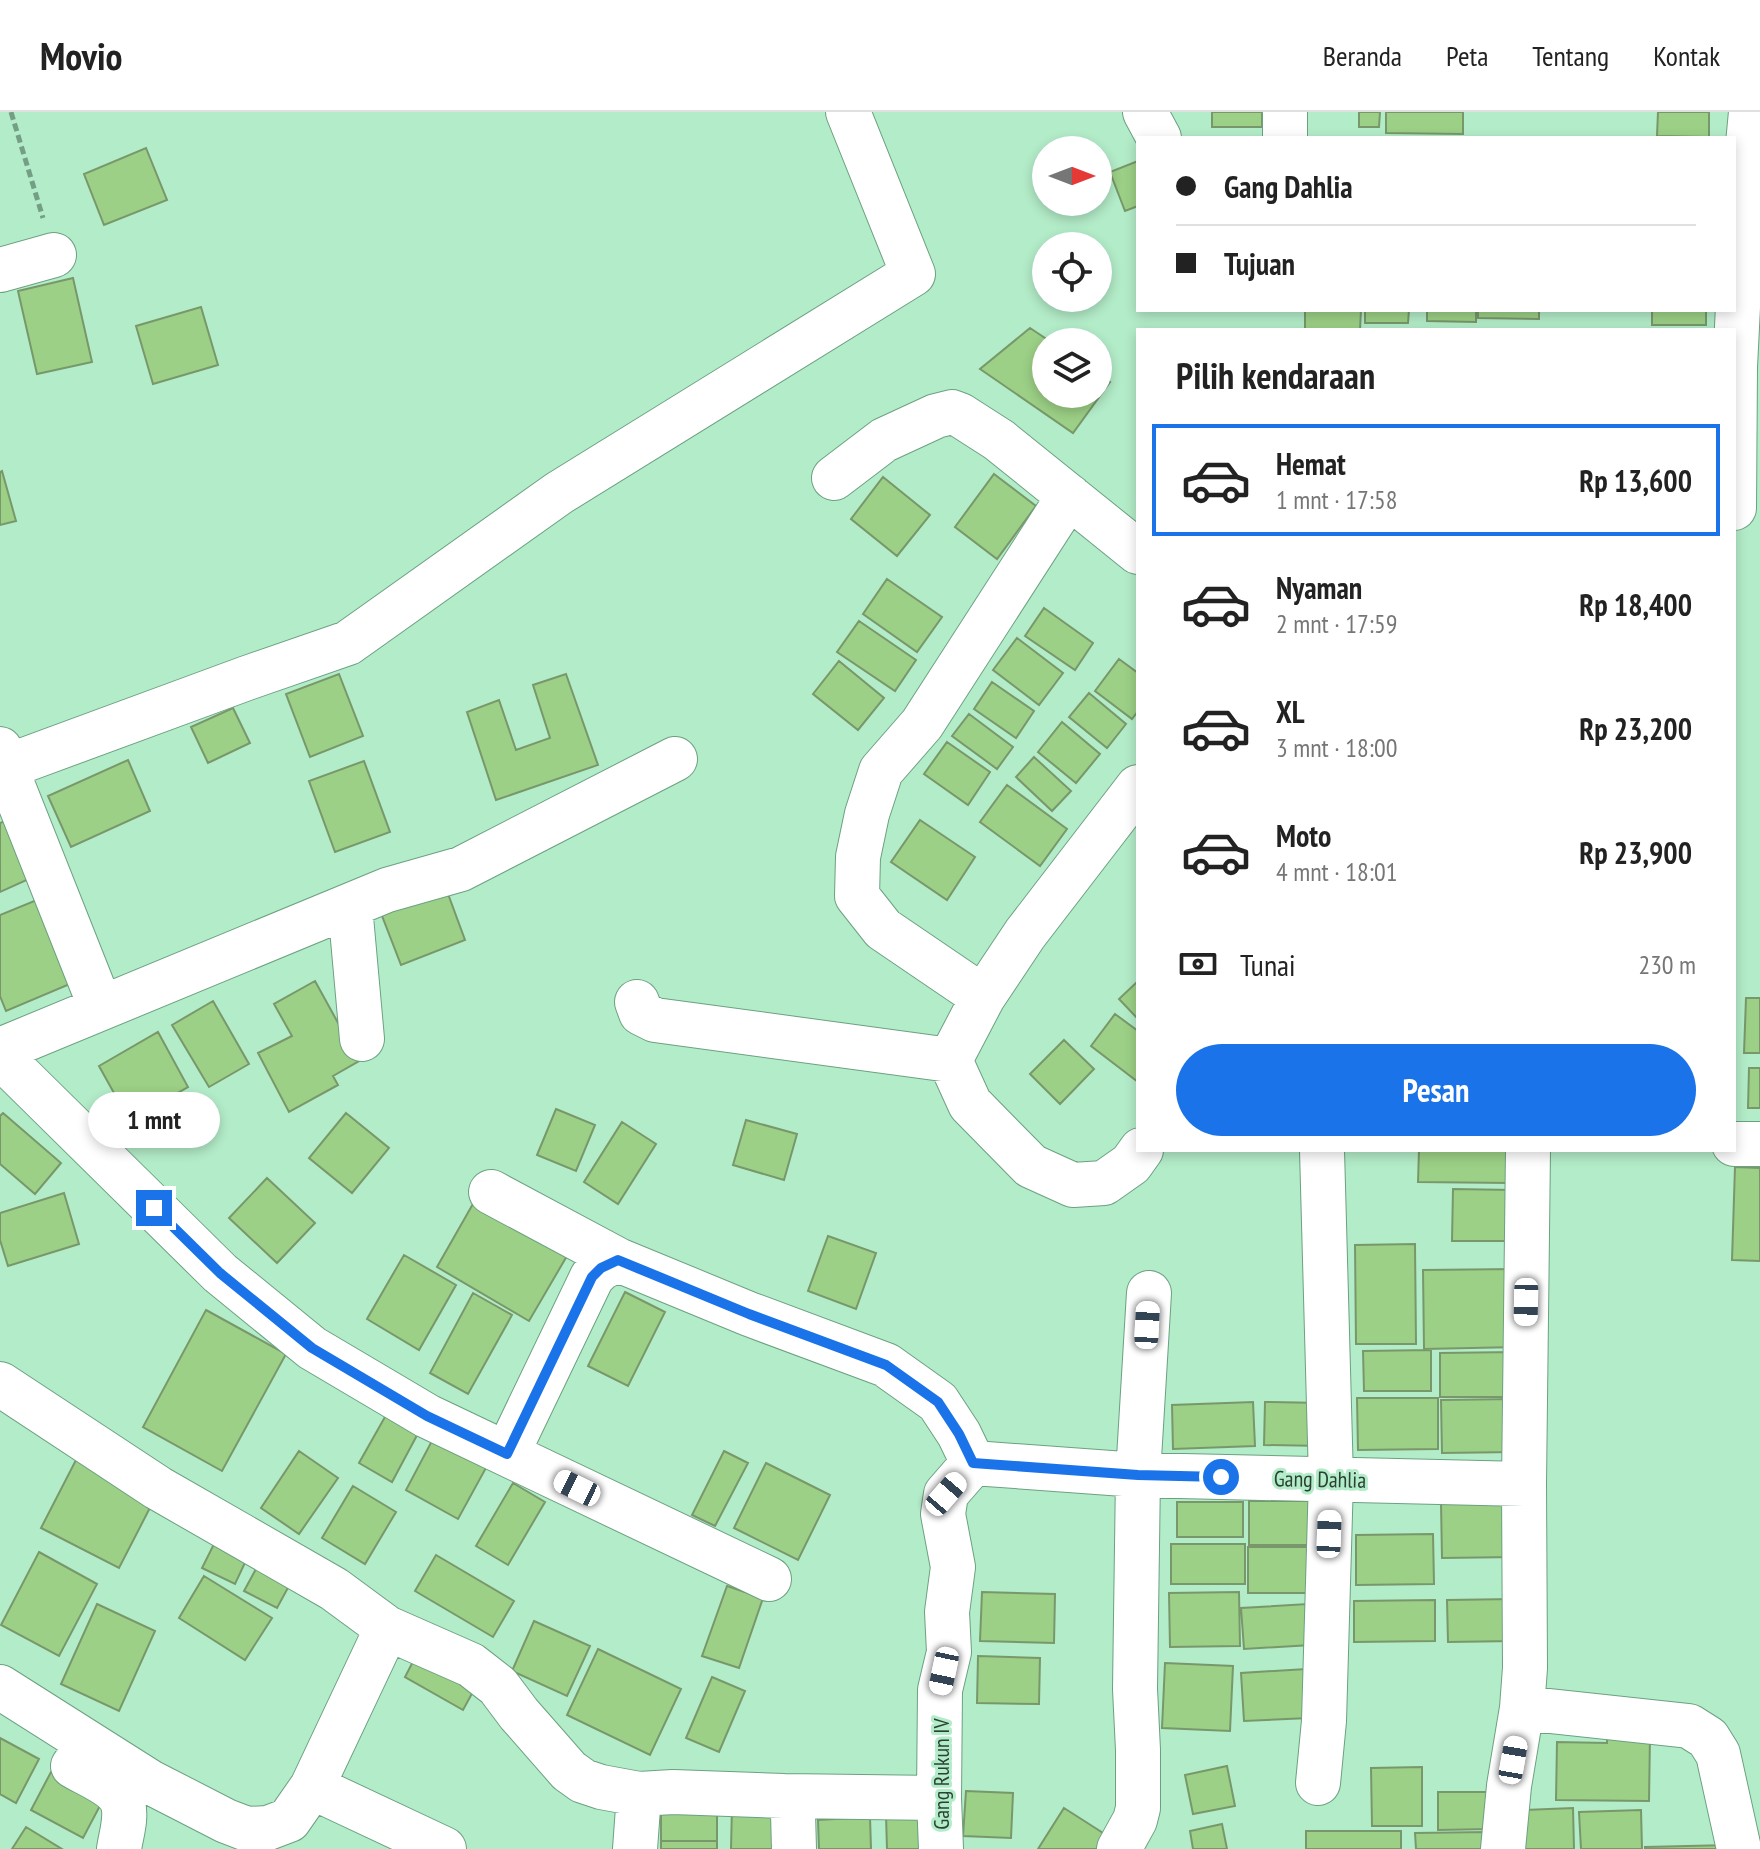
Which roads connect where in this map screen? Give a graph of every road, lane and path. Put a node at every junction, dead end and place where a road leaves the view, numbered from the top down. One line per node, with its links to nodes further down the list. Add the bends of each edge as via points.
1 (11, 112): 9 (path)
2 (848, 112): 18 (street, via 913,274 559,493 348,643)
3 (1145, 112): 6 (street)
4 (1285, 112): 7 (street)
5 (1751, 112): 8 (street)
6 (1158, 136)
7 (1285, 136)
8 (1739, 186): 11 (street)
9 (54, 255): 10 (street)
10 (0, 270)
11 (1736, 295)
12 (834, 478): 13 (street, via 884,440 952,412 999,440)
13 (1069, 496): 16 (street); 21 (street, via 922,724 881,771 858,857 857,896 883,929)
14 (1760, 505): 15 (street)
15 (1736, 506)
16 (1136, 550)
17 (675, 759): 20 (street, via 461,869)
18 (2, 761): 23 (street)
19 (1136, 790): 21 (street)
20 (350, 906): 23 (street); 24 (street)
21 (983, 997): 26 (street)
22 (637, 1002): 26 (street, via 641,1013 655,1020)
23 (101, 1008): 25 (street)
24 (362, 1039)
25 (0, 1053): 36 (street, via 220,1273 312,1348 427,1416)
26 (950, 1060): 29 (street, via 970,1104 1031,1166 1073,1185 1104,1183)
27 (1736, 1144): 28 (street)
28 (1760, 1144)
29 (1140, 1152)
30 (1322, 1152): 39 (street)
31 (1528, 1152): 40 (street)
32 (491, 1192): 33 (street)
33 (618, 1260): 36 (street, via 592,1277); 37 (street, via 886,1365 938,1402)
34 (1149, 1293): 38 (street)
35 (0, 1384): 42 (street, via 158,1488 334,1589)
36 (507, 1454): 41 (street)
37 (973, 1463): 38 (street, Gang Dahlia); 50 (street, Gang Rukun IV, via 946,1494 943,1514 953,1567 949,1652 940,1690)
38 (1138, 1475): 39 (street, Gang Dahlia); 56 (street, via 1138,1808)
39 (1331, 1479): 40 (street, Gang Dahlia); 46 (street)
40 (1524, 1484): 44 (street)
41 (769, 1579)
42 (387, 1628): 47 (street); 48 (street, via 471,1665 498,1686 583,1781)
43 (0, 1687): 47 (street, via 150,1782 247,1829 289,1820)
44 (1522, 1708): 57 (street); 58 (street, via 1689,1726 1708,1738 1718,1754)
45 (0, 1723): 51 (street, via 114,1791 123,1803)
46 (1318, 1783)
47 (312, 1787): 52 (street)
48 (639, 1794): 49 (street); 53 (street)
49 (784, 1796): 50 (street); 54 (street, via 793,1813)
50 (939, 1798): 55 (street, Gang Rukun IV)
51 (119, 1849)
52 (444, 1849)
53 (635, 1849)
54 (794, 1849)
55 (941, 1849)
56 (1119, 1849)
57 (1503, 1849)
58 (1739, 1849)

